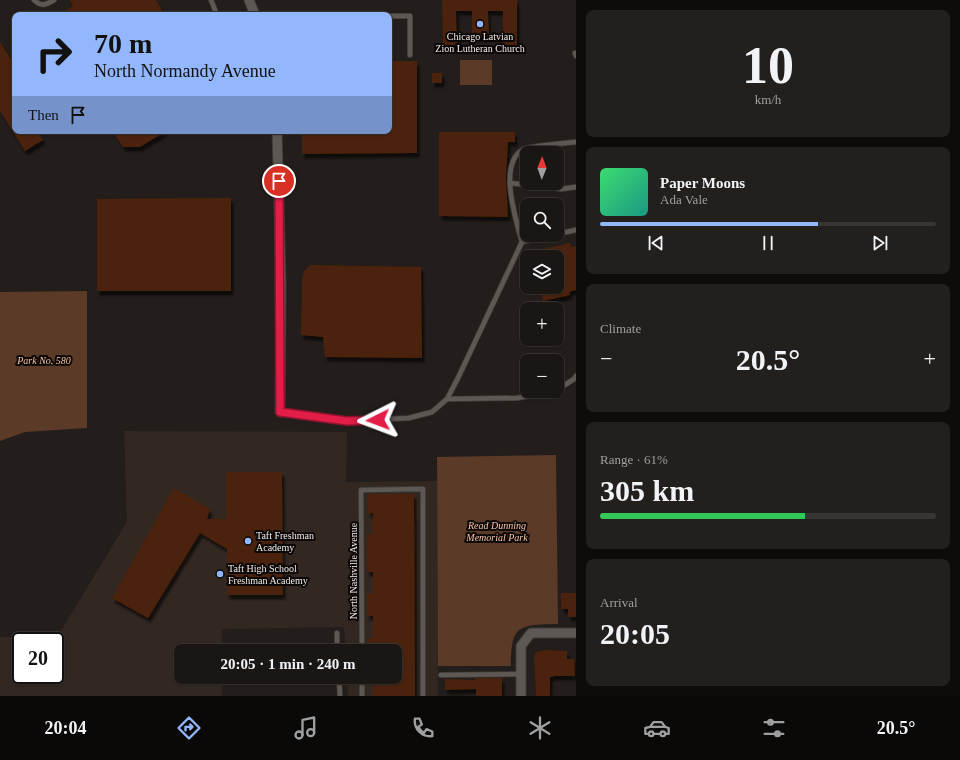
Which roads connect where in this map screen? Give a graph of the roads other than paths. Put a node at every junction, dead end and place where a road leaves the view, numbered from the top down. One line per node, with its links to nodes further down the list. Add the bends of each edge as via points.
1 (34, 0): 2 (lane, via 42,5)
2 (54, 0)
3 (211, 0): 5 (lane)
4 (249, 0): 6 (street)
5 (216, 12)
6 (254, 12)
7 (392, 16): 8 (lane, via 410,16)
8 (410, 54)
9 (277, 134): 21 (street, via 281,282)
10 (576, 142): 11 (lane, via 524,149 513,160)
11 (510, 183): 12 (lane, via 561,189); 15 (lane)
12 (576, 187)
13 (576, 230): 14 (lane)
14 (564, 233)
15 (520, 234)
16 (522, 242): 20 (lane)
17 (576, 376): 18 (lane)
18 (564, 386)
19 (520, 397): 20 (lane)
20 (446, 399): 21 (lane, via 432,412 409,418 347,421)
21 (280, 412)
22 (337, 633): 24 (lane)
23 (576, 633): 26 (street, via 531,633 521,646)
24 (338, 644)
25 (362, 644): 32 (lane, North Nashville Avenue, via 361,490 423,489)
26 (521, 674): 27 (lane); 33 (street)
27 (441, 675)
28 (339, 684): 30 (lane)
29 (362, 684): 31 (lane)
30 (340, 696)
31 (362, 696)
32 (423, 696)
33 (521, 696)

